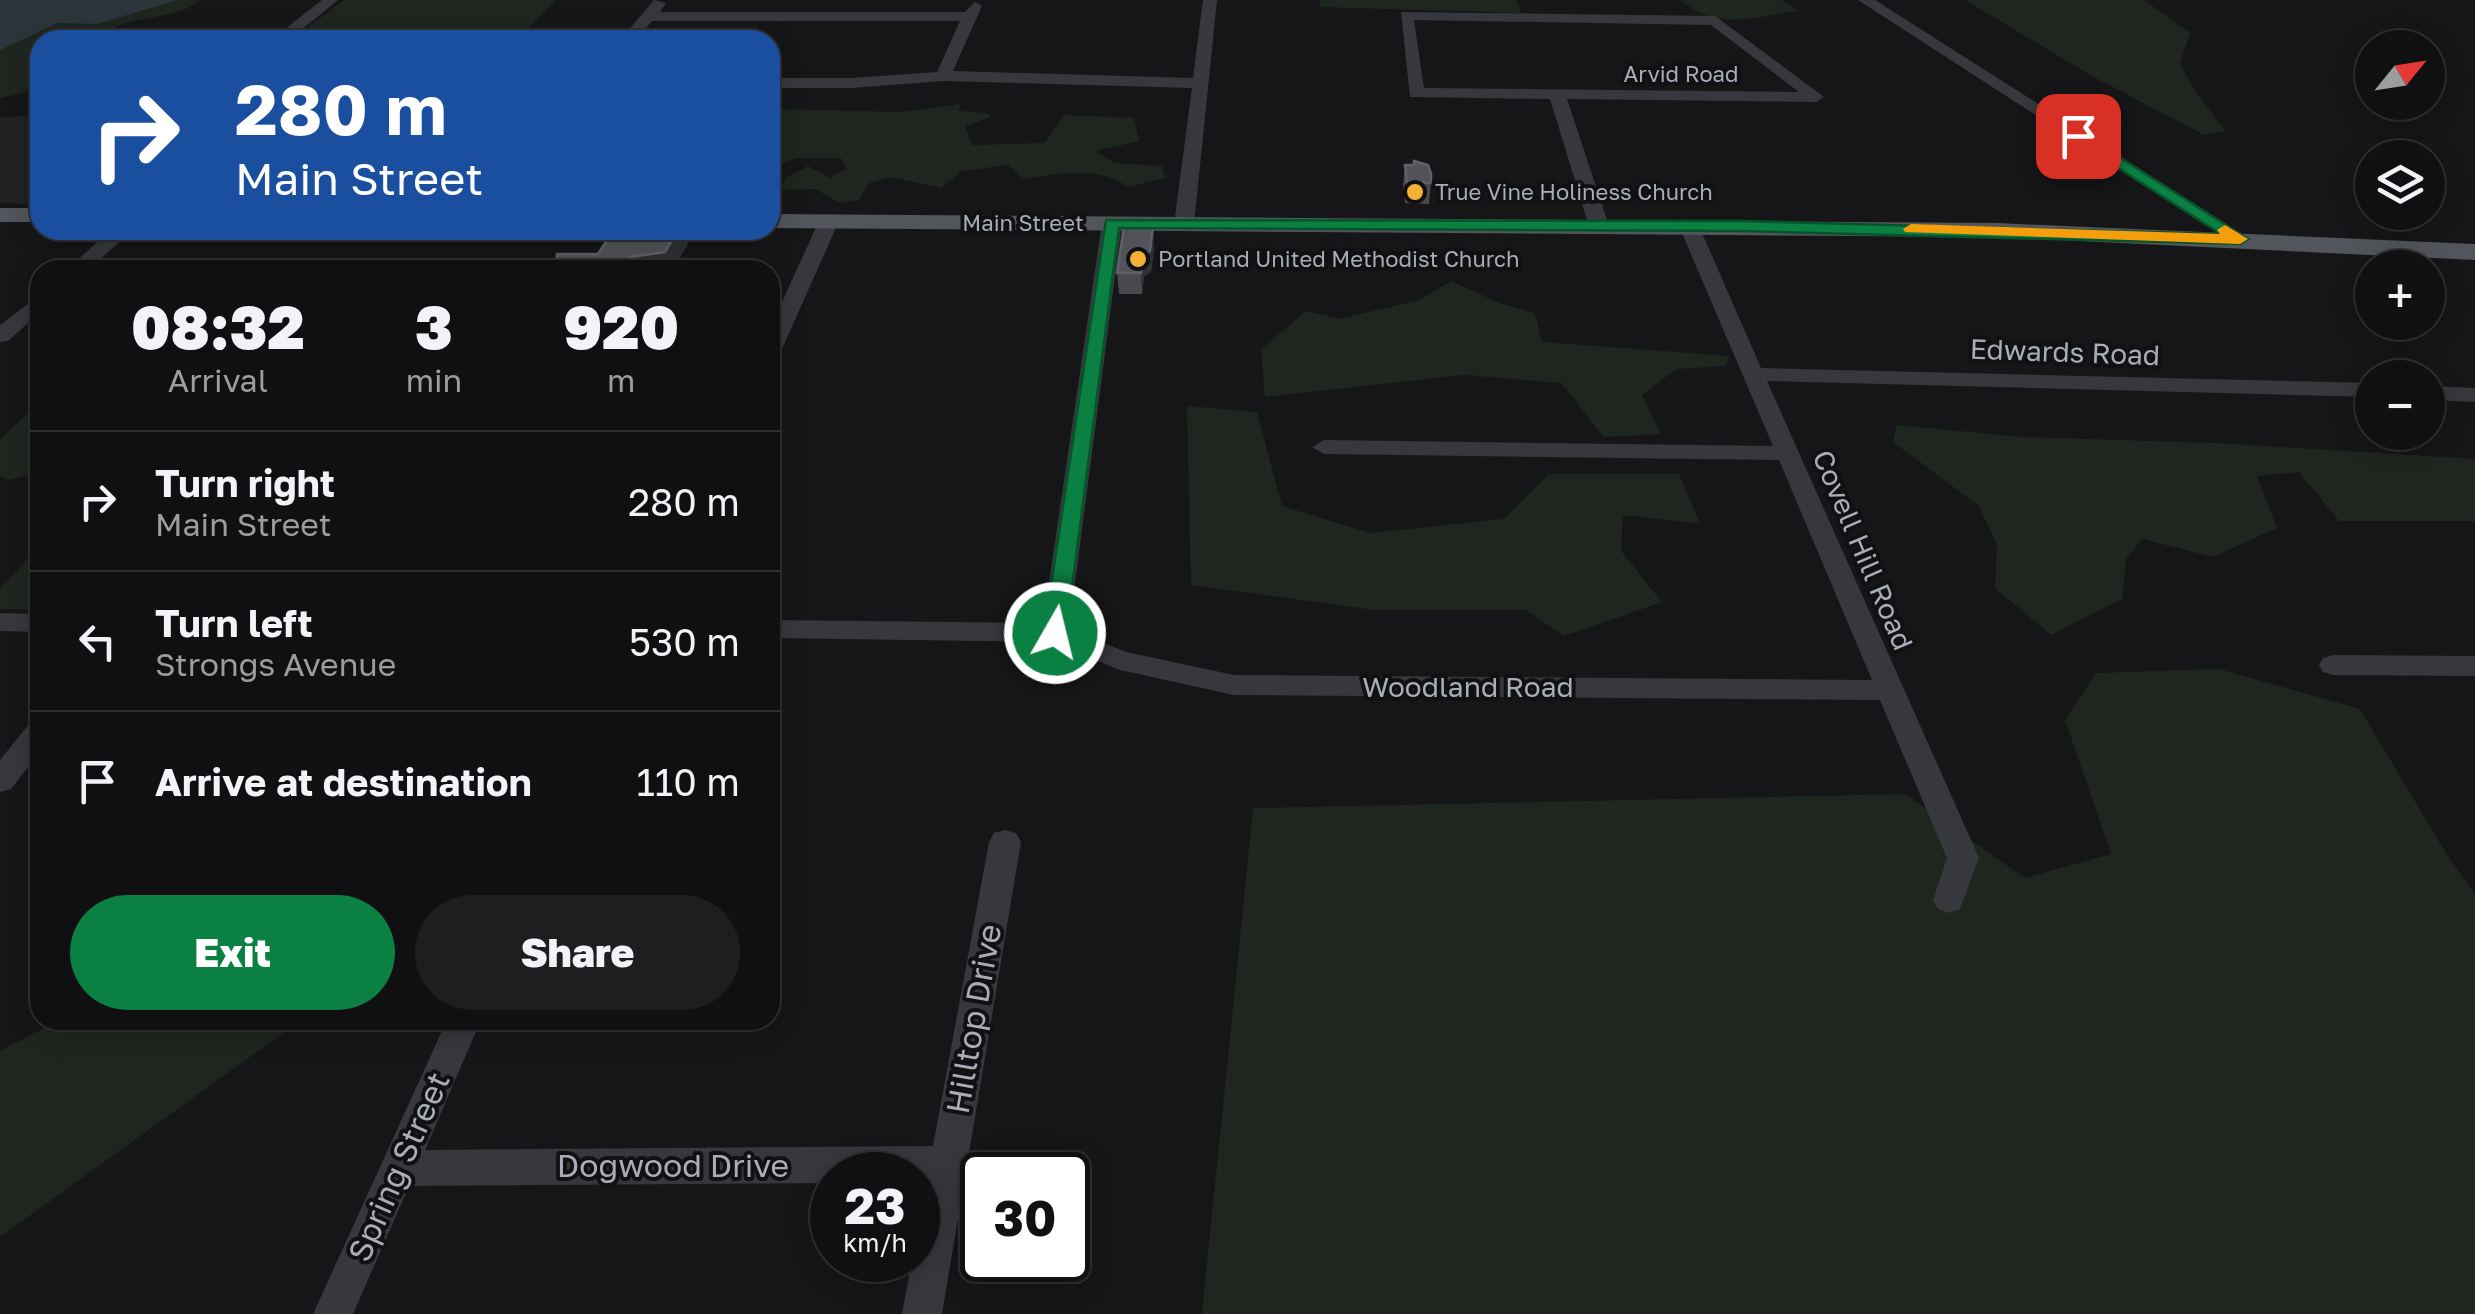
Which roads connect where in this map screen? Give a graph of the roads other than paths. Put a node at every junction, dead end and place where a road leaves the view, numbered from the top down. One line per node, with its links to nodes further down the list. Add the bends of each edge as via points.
1 (331, 0): 8 (street)
2 (661, 0): 6 (street)
3 (978, 0): 7 (street)
4 (1210, 0): 12 (street)
5 (1865, 0): 22 (street)
6 (648, 16): 7 (street); 9 (street)
7 (970, 18): 10 (street)
8 (292, 30)
9 (636, 30)
10 (943, 76): 11 (street); 12 (street)
11 (780, 82)
12 (1202, 83): 19 (street)
13 (1557, 95): 13 (street, Arvid Road, via 1816,97 1715,21 1406,16 1416,92); 20 (street)
14 (0, 215): 15 (main road)
15 (30, 215)
16 (780, 221): 17 (main road, Main Street)
17 (829, 221): 18 (main road, Main Street); 27 (street)
18 (1112, 223): 19 (main road, Main Street); 38 (street)
19 (1184, 224): 20 (main road, Main Street)
20 (1599, 226): 21 (main road, Main Street)
21 (1690, 226): 22 (main road, Main Street); 29 (street, Covell Hill Road)
22 (2240, 239): 24 (main road, Main Street)
23 (111, 240): 25 (street)
24 (2475, 252)
25 (88, 260)
26 (30, 310): 28 (street)
27 (780, 329)
28 (0, 336)
29 (1755, 374): 30 (street, Edwards Road); 34 (street, Covell Hill Road)
30 (2355, 390)
31 (2445, 393): 32 (street)
32 (2475, 395)
33 (1324, 448): 34 (street)
34 (1790, 453): 41 (street, Covell Hill Road)
35 (0, 622): 36 (street)
36 (30, 623)
37 (780, 629): 38 (street)
38 (1055, 633): 41 (street, Woodland Road, via 1150,669 1234,685)
39 (2333, 665): 40 (street)
40 (2475, 666)
41 (1890, 690): 45 (street, Covell Hill Road, via 1963,858)
42 (30, 744): 43 (street)
43 (0, 782)
44 (1005, 842): 47 (street, Hilltop Drive)
45 (1949, 900)
46 (460, 1030): 48 (street, Spring Street)
47 (948, 1164): 48 (street, Dogwood Drive); 50 (street, Hilltop Drive)
48 (398, 1168): 49 (street, Spring Street)
49 (333, 1314)
50 (922, 1314)

